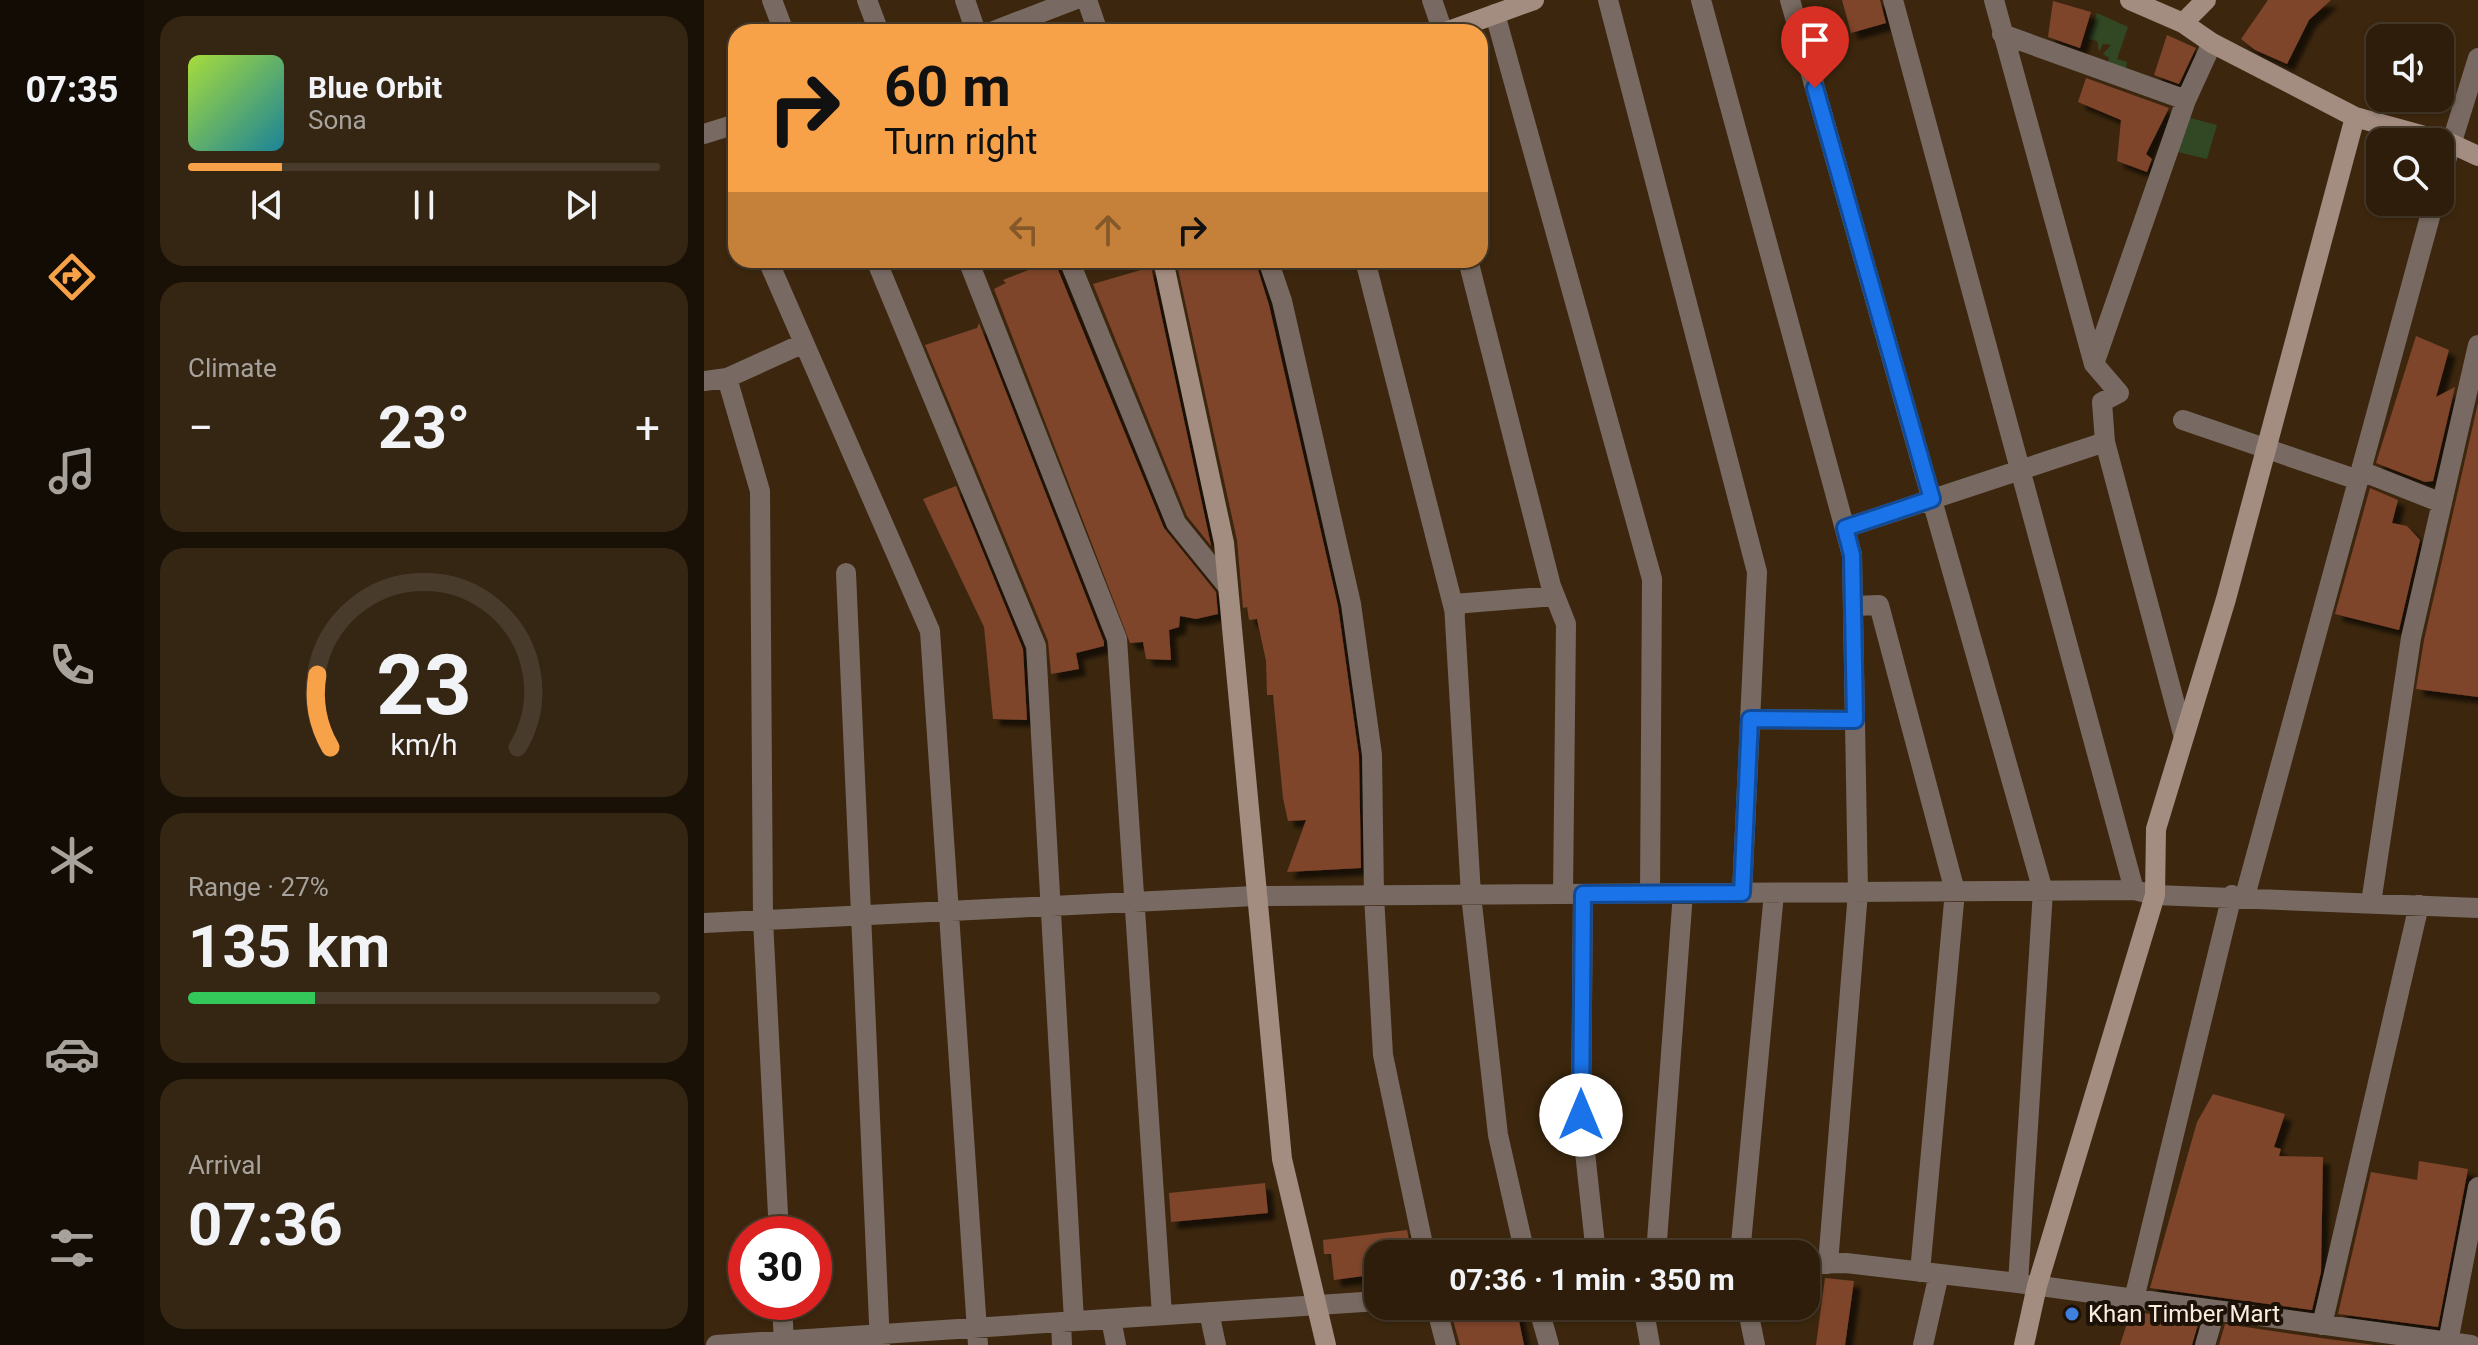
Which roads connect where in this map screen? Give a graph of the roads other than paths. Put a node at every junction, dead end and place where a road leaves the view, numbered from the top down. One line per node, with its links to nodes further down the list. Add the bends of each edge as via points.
1 (772, 0): 17 (street)
2 (867, 0): 18 (street)
3 (965, 0): 19 (street)
4 (1074, 0): 20 (street)
5 (1087, 0): 21 (street)
6 (1432, 0): 22 (street)
7 (1532, 0): 15 (street)
8 (1608, 0): 63 (street, via 1757,572)
9 (1701, 0): 57 (street)
10 (1790, 0): 55 (street)
11 (1892, 0): 33 (street); 53 (street)
12 (1994, 0): 24 (street)
13 (2130, 0): 16 (street)
14 (2206, 0): 16 (street)
15 (1495, 14): 23 (street); 70 (street, via 1652,579)
16 (2183, 23): 25 (street)
17 (781, 24)
18 (876, 24)
19 (973, 24)
20 (1012, 24)
21 (1095, 24)
22 (1441, 24)
23 (1467, 24)
24 (2002, 34): 27 (street); 47 (street)
25 (2212, 43): 27 (street); 28 (street)
26 (2478, 58): 31 (street)
27 (2186, 100): 47 (street)
28 (2355, 117): 30 (street); 52 (street)
29 (728, 126): 32 (street)
30 (2395, 128)
31 (2454, 131)
32 (704, 134)
33 (1930, 145)
34 (2454, 145): 35 (street)
35 (2478, 156)
36 (2430, 216): 54 (street)
37 (771, 268): 45 (street)
38 (879, 268): 83 (street, via 1036,646)
39 (971, 268): 80 (street, via 1117,639)
40 (1072, 268): 59 (street, via 1176,523)
41 (1165, 268): 59 (street, via 1224,543)
42 (1271, 268): 78 (street, via 1351,604 1372,755)
43 (1367, 268): 62 (street)
44 (1470, 268): 60 (street)
45 (802, 344): 48 (street); 85 (street, via 930,631)
46 (2478, 345): 56 (street)
47 (2094, 364): 51 (street, via 2119,393 2102,402)
48 (727, 378): 49 (street); 87 (street, via 760,491)
49 (704, 381)
50 (2183, 420): 52 (street)
51 (2105, 442): 53 (street); 65 (street)
52 (2266, 451): 54 (street); 65 (street)
53 (2018, 471): 55 (street); 66 (street)
54 (2360, 475): 56 (street); 79 (street)
55 (1932, 499): 57 (street); 68 (street)
56 (2442, 503): 81 (street, via 2411,638)
57 (1845, 528): 61 (street, via 1852,555)
58 (846, 573): 86 (street)
59 (1228, 587): 77 (street)
60 (1555, 596): 62 (street, via 1454,604); 74 (street, via 1566,624)
61 (1853, 606): 64 (street); 67 (street, via 1879,605)
62 (1455, 613): 75 (street)
63 (1750, 719): 64 (street); 72 (street)
64 (1855, 720): 69 (street)
65 (2183, 734): 76 (street, via 2156,829)
66 (2134, 890): 68 (street); 76 (street)
67 (1955, 891): 68 (street); 69 (street); 98 (street)
68 (2043, 891): 99 (street)
69 (1858, 892): 73 (street); 97 (street)
70 (1650, 893): 71 (street); 74 (street)
71 (1683, 893): 72 (street); 94 (street)
72 (1742, 893): 73 (street)
73 (1774, 893): 95 (street)
74 (1573, 894): 75 (street); 93 (street, via 1581,1115)
75 (1471, 895): 78 (street); 92 (street, via 1498,1135)
76 (2155, 895): 79 (street); 99 (street)
77 (1255, 896): 78 (street); 80 (street); 102 (street, via 1282,1159)
78 (1374, 896): 91 (street, via 1383,1055)
79 (2238, 896): 81 (street); 100 (street)
80 (1135, 902): 83 (street); 105 (street)
81 (2371, 903): 82 (street)
82 (2419, 905): 84 (street); 113 (street)
83 (1048, 906): 85 (street); 112 (street)
84 (2478, 908)
85 (951, 911): 86 (street); 114 (street)
86 (859, 916): 87 (street); 116 (street)
87 (763, 920): 88 (street); 90 (street)
88 (704, 923)
89 (2478, 1187): 117 (street)
90 (778, 1216)
91 (1422, 1240)
92 (1522, 1240)
93 (1594, 1240)
94 (1657, 1240)
95 (1741, 1240)
96 (1820, 1264): 97 (street)
97 (1828, 1264): 98 (street)
98 (1929, 1273): 99 (street); 128 (street)
99 (2028, 1284): 100 (street); 129 (street)
100 (2134, 1299): 103 (street)
101 (1364, 1302): 102 (street)
102 (1316, 1305): 104 (street); 123 (street)
103 (2215, 1311): 113 (street); 130 (street)
104 (1209, 1312): 105 (street); 122 (street)
105 (1162, 1315): 106 (street)
106 (1111, 1319): 112 (street); 121 (street)
107 (783, 1320): 118 (street)
108 (1440, 1320): 124 (street)
109 (1542, 1320): 125 (street)
110 (1646, 1320): 126 (street)
111 (1750, 1320): 127 (street)
112 (1068, 1321): 114 (street); 120 (street)
113 (2322, 1325): 115 (street)
114 (977, 1336): 116 (street)
115 (2357, 1338): 117 (street)
116 (880, 1340): 118 (street)
117 (2448, 1342): 131 (street)
118 (784, 1343): 119 (street)
119 (716, 1345)
120 (1062, 1345)
121 (1116, 1345)
122 (1216, 1345)
123 (1326, 1345)
124 (1446, 1345)
125 (1549, 1345)
126 (1650, 1345)
127 (1755, 1345)
128 (1923, 1345)
129 (2024, 1345)
130 (2205, 1345)
131 (2471, 1345)

